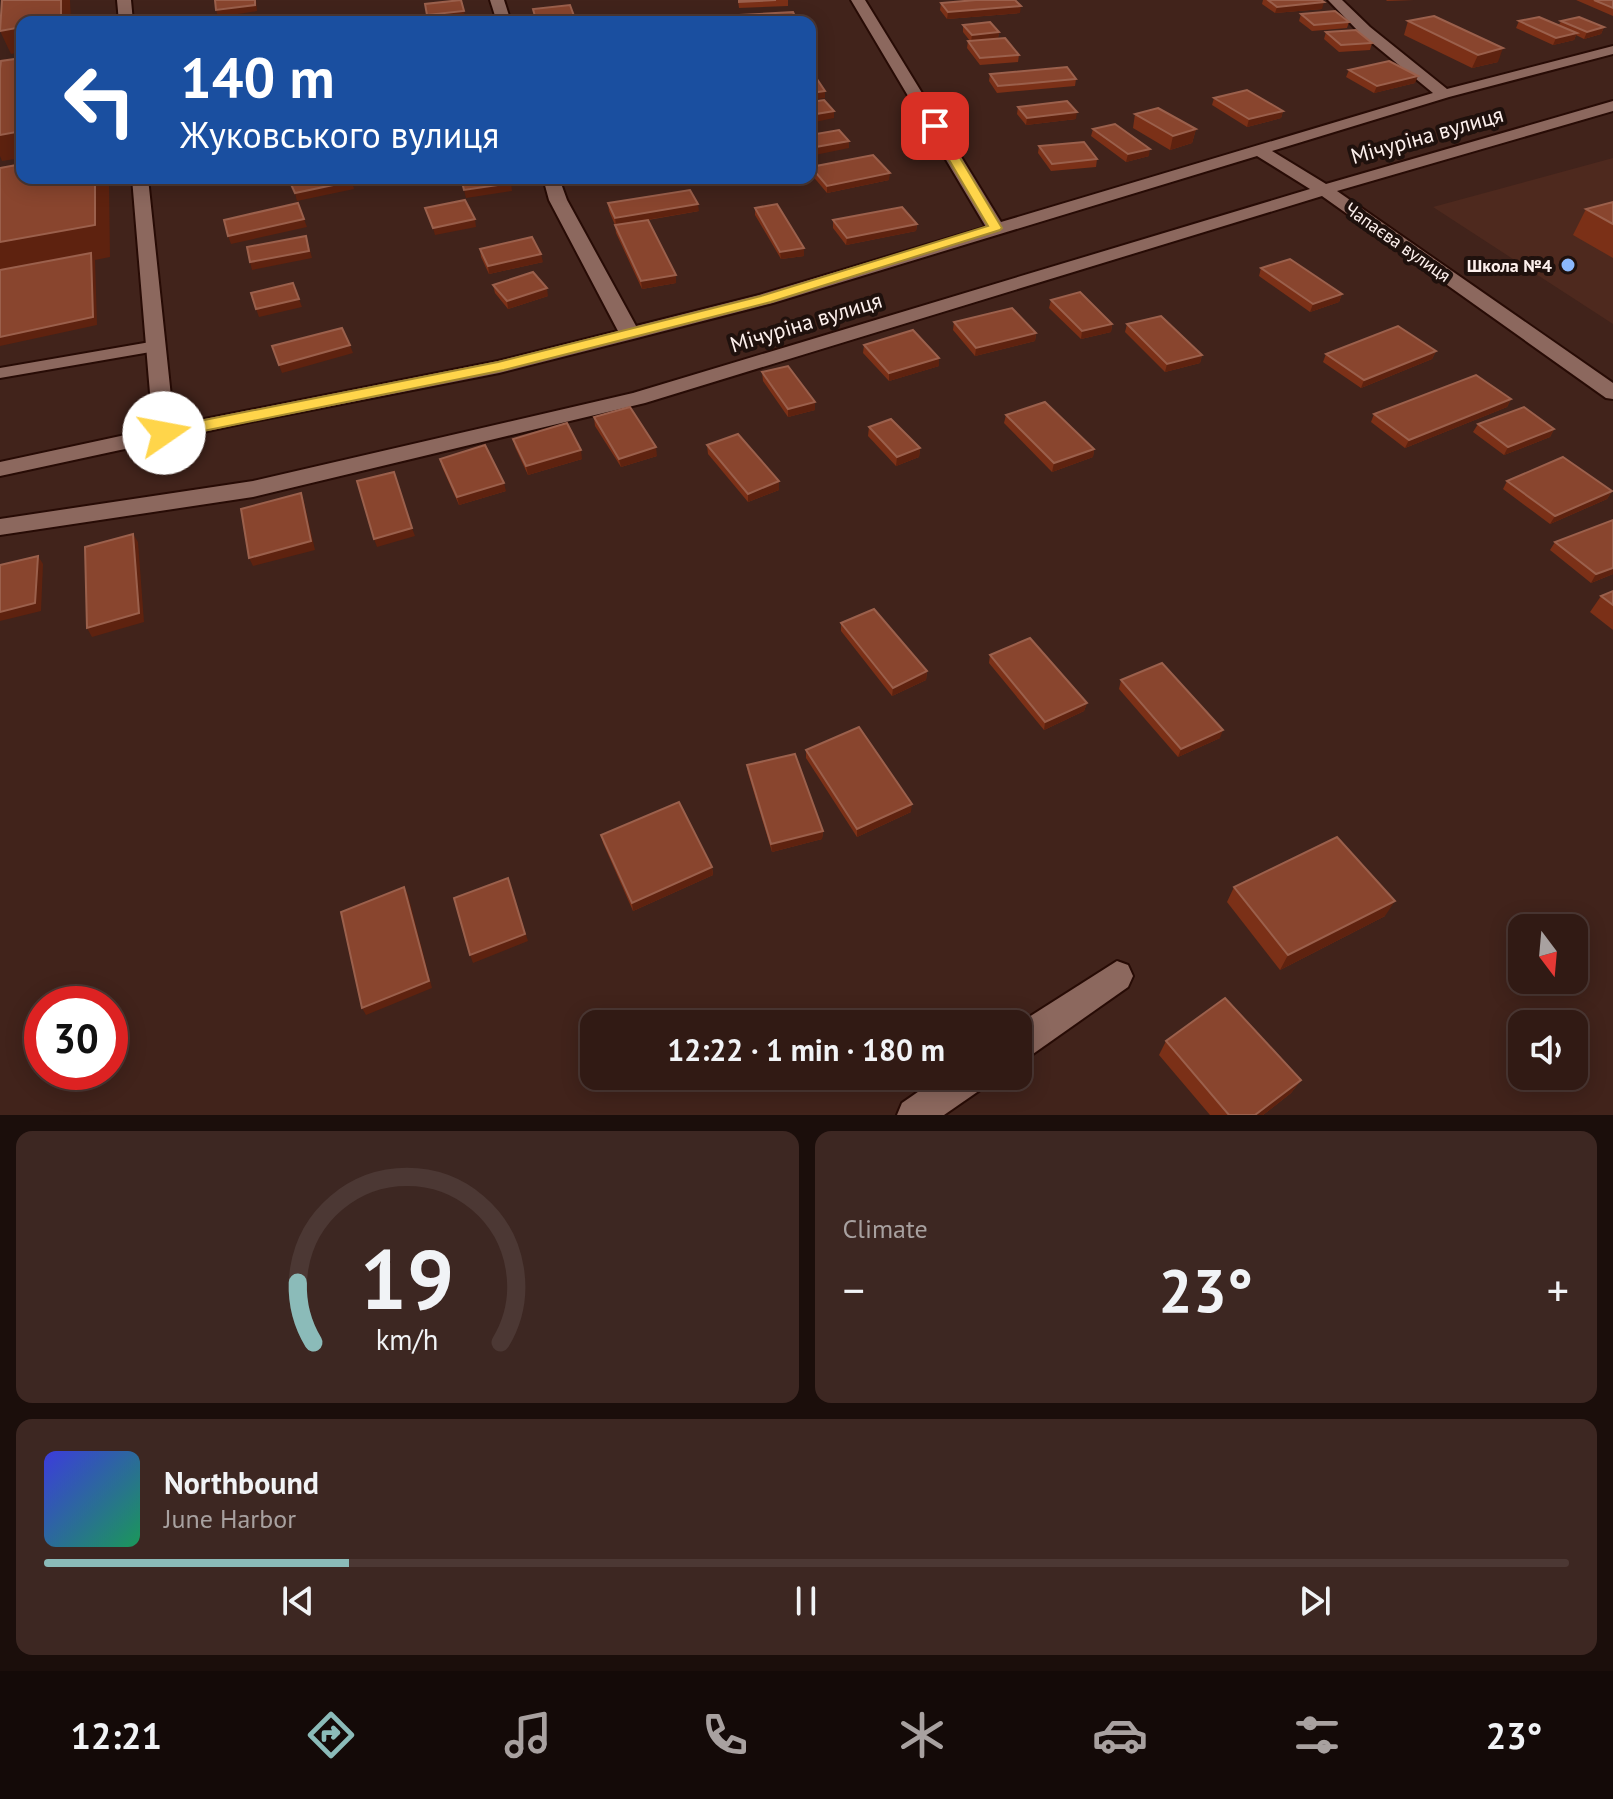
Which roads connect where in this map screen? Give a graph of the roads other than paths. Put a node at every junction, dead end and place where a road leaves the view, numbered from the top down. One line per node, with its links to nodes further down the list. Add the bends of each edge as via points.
1 (858, 0): 10 (street)
2 (1335, 0): 4 (street)
3 (1613, 50): 4 (street, Мічуріна вулиця)
4 (1444, 94): 6 (street, Мічуріна вулиця)
5 (1613, 106): 9 (street, Мічуріна вулиця)
6 (1258, 149): 9 (street, Чапаєва вулиця); 10 (street, Мічуріна вулиця)
7 (141, 184): 12 (street)
8 (553, 184): 11 (street)
9 (1324, 190): 14 (street, Чапаєва вулиця); 17 (street, Мічуріна вулиця, via 638,398 253,489)
10 (996, 228): 11 (street, Мічуріна вулиця, via 766,299)
11 (630, 334): 15 (street, Мічуріна вулиця, via 499,367)
12 (156, 346): 13 (lane); 15 (street)
13 (0, 373)
14 (1613, 393)
15 (164, 433): 16 (street, Мічуріна вулиця)
16 (0, 469)
17 (0, 527)
18 (1117, 976): 19 (street)
19 (1032, 1034)
20 (951, 1090): 21 (street)
21 (914, 1115)

